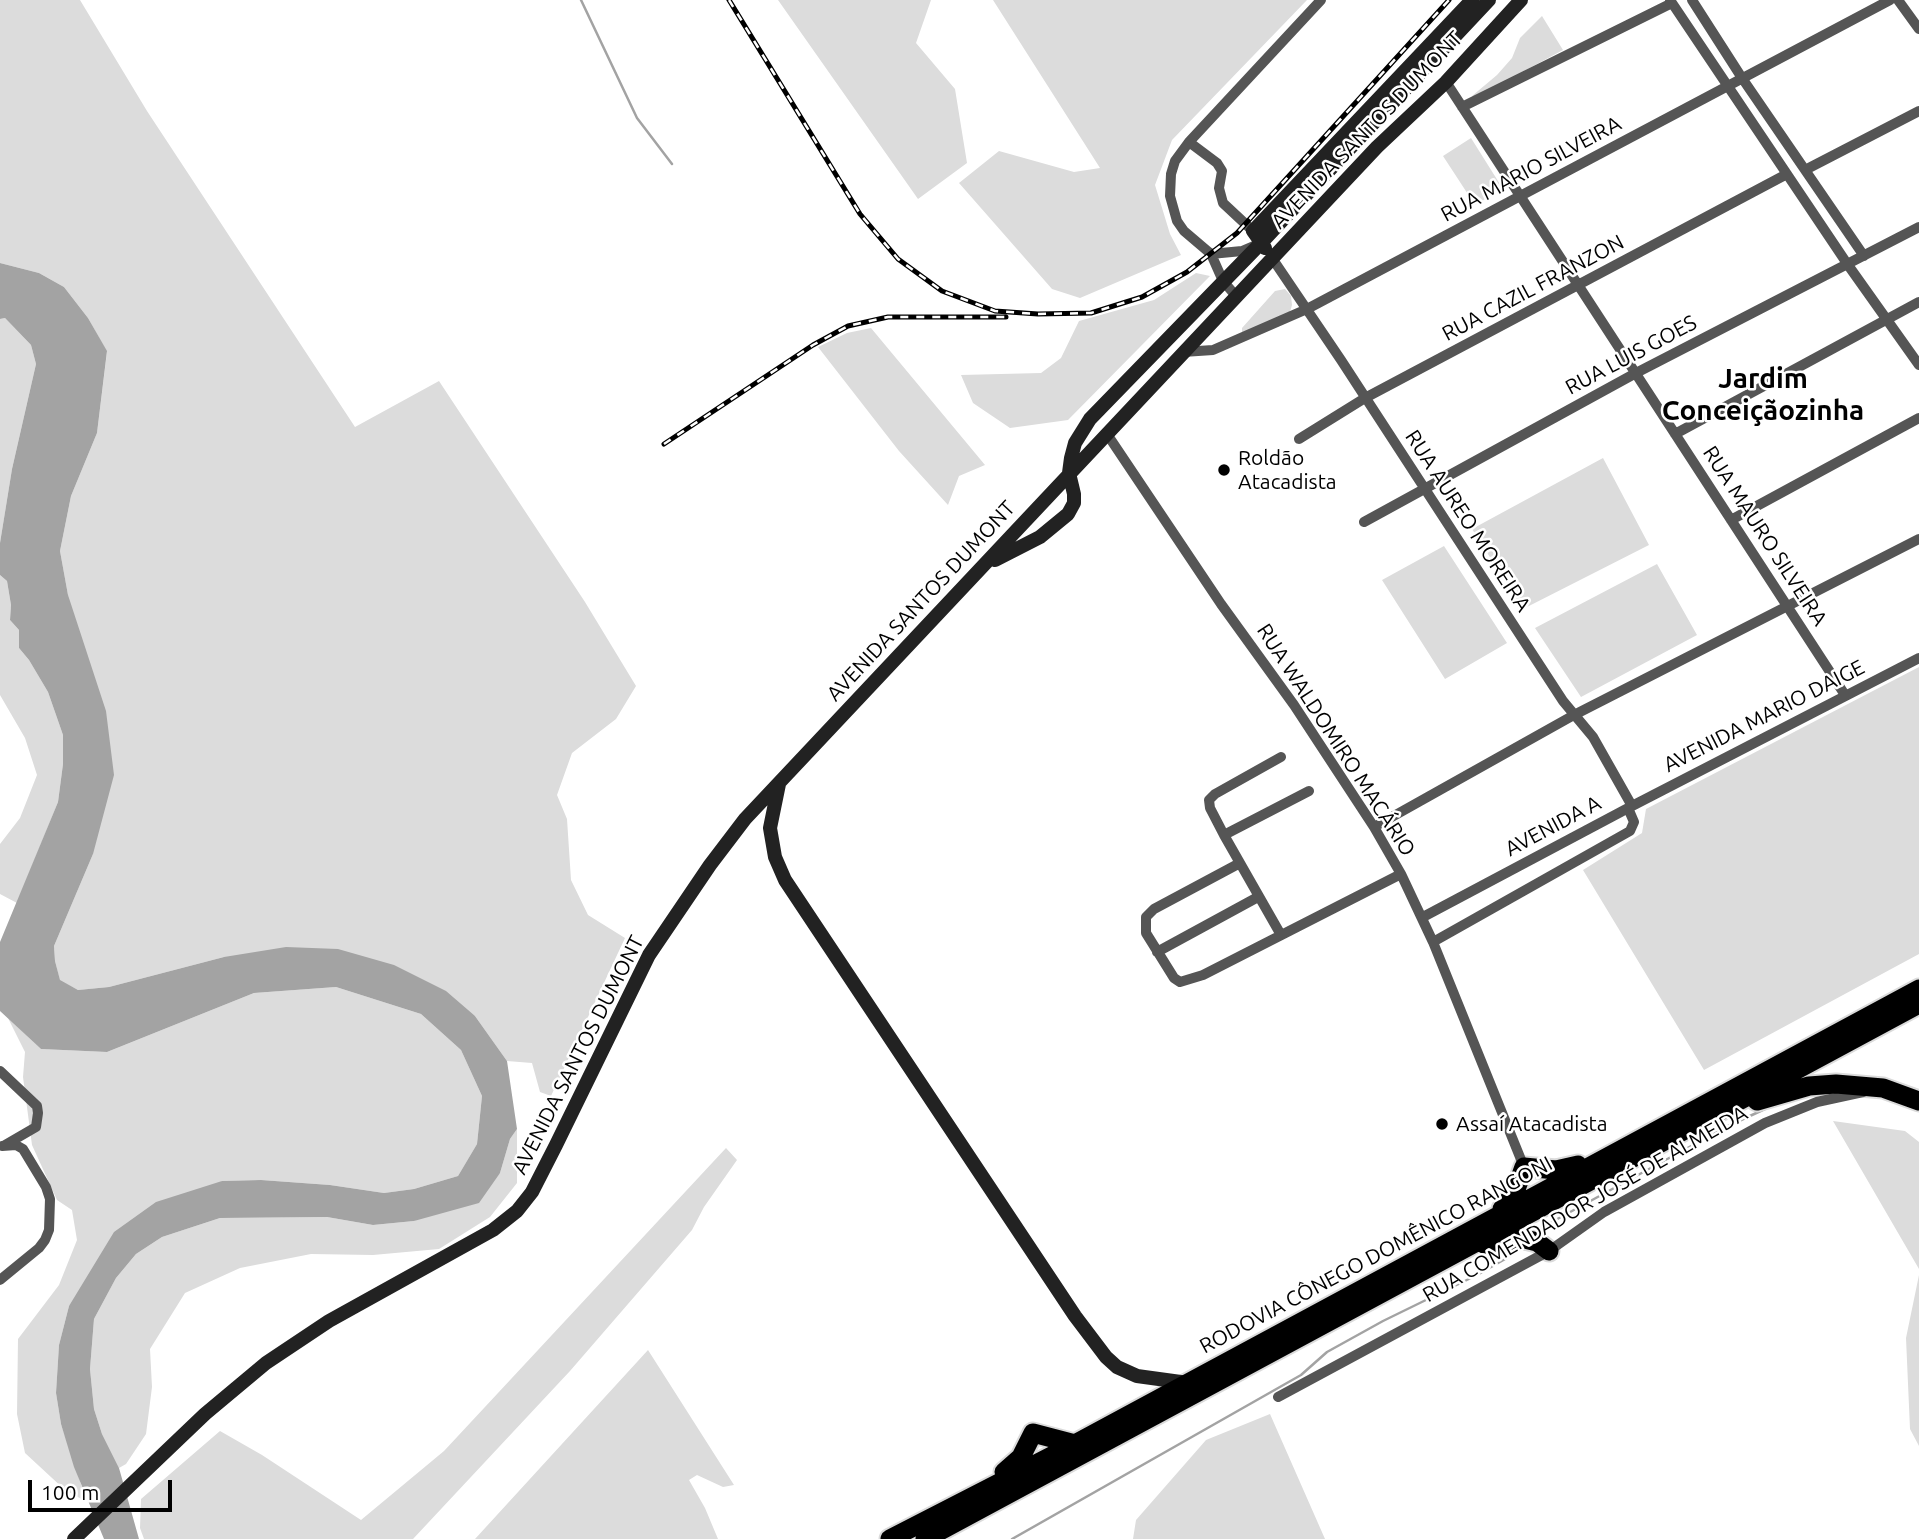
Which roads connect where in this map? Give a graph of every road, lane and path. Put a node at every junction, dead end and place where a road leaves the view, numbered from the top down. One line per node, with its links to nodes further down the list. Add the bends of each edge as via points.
1 (1321, 0): 15 (street)
2 (1472, 0): 20 (main road, AVENIDA SANTOS DUMONT)
3 (1489, 0): 20 (main road, AVENIDA SANTOS DUMONT)
4 (1521, 0): 11 (main road, AVENIDA SANTOS DUMONT)
5 (1692, 0): 10 (street)
6 (1890, 0): 10 (street, RUA MARIO SILVEIRA)
7 (1898, 0): 9 (street)
8 (1671, 1): 12 (street); 13 (street)
9 (1919, 29)
10 (1742, 78): 12 (street, RUA MARIO SILVEIRA); 16 (street)
11 (1446, 82): 13 (street, RUA MAURO SILVEIRA); 23 (main road, AVENIDA SANTOS DUMONT)
12 (1727, 87): 17 (street); 18 (street, RUA MARIO SILVEIRA)
13 (1462, 107): 18 (street, RUA MAURO SILVEIRA)
14 (1919, 111): 16 (street)
15 (1189, 142): 20 (street, via 1217,163 1222,172 1219,188 1223,202); 21 (street, via 1175,161 1169,186 1172,211 1184,231)
16 (1805, 170): 22 (street)
17 (1787, 174): 24 (street); 26 (street, RUA CAZIL FRANZON)
18 (1521, 197): 26 (street, RUA MAURO SILVEIRA); 29 (street, RUA MARIO SILVEIRA)
19 (1919, 228): 22 (street, RUA LUIS GOES)
20 (1257, 237): 21 (street, via 1242,251); 23 (main road, AVENIDA SANTOS DUMONT); 25 (main road)
21 (1211, 254): 25 (street)
22 (1864, 256): 24 (street, RUA LUIS GOES)
23 (1272, 258): 27 (main road, AVENIDA SANTOS DUMONT); 29 (street, RUA AUREO MOREIRA)
24 (1848, 265): 30 (street); 33 (street, RUA LUIS GOES)
25 (1223, 281): 27 (street); 39 (main road, via 1090,419 1075,443)
26 (1577, 287): 33 (street, RUA MAURO SILVEIRA); 34 (street, RUA CAZIL FRANZON)
27 (1236, 296): 31 (main road, AVENIDA SANTOS DUMONT)
28 (1919, 302): 30 (street)
29 (1307, 309): 31 (street, RUA MARIO SILVEIRA, via 1213,349); 34 (street, RUA AUREO MOREIRA)
30 (1887, 319): 32 (street); 37 (street)
31 (1183, 352): 36 (main road, AVENIDA SANTOS DUMONT)
32 (1919, 365)
33 (1636, 373): 37 (street, RUA MAURO SILVEIRA); 40 (street, RUA LUIS GOES)
34 (1365, 398): 38 (street, RUA CAZIL FRANZON); 40 (street, RUA AUREO MOREIRA)
35 (1919, 418): 41 (street)
36 (1107, 434): 39 (main road, AVENIDA SANTOS DUMONT); 53 (street, RUA WALDOMIRO MACÁRIO)
37 (1675, 434): 41 (street, RUA MAURO SILVEIRA)
38 (1299, 439)
39 (1069, 473): 44 (main road, AVENIDA SANTOS DUMONT); 44 (main road, via 1074,494 1068,514 1040,537)
40 (1423, 489): 42 (street, RUA LUIS GOES); 48 (street, RUA AUREO MOREIRA)
41 (1731, 520): 45 (street, RUA MAURO SILVEIRA)
42 (1364, 522)
43 (1919, 539): 45 (street)
44 (987, 563): 50 (main road, AVENIDA SANTOS DUMONT)
45 (1788, 607): 47 (street, RUA MAURO SILVEIRA); 48 (street)
46 (1919, 658): 47 (street, AVENIDA MARIO DAIGE)
47 (1845, 695): 52 (street, AVENIDA MARIO DAIGE)
48 (1574, 715): 52 (street, RUA AUREO MOREIRA, via 1593,737); 53 (street)
49 (1281, 757): 54 (street, via 1209,800)
50 (779, 782): 79 (main road, via 771,828 785,880 1075,1316 1116,1367 1137,1376); 83 (main road, AVENIDA SANTOS DUMONT, via 709,865 649,955 532,1192 517,1211 493,1230 329,1321 267,1363 205,1414)
51 (1309, 790): 54 (street)
52 (1630, 807): 55 (street, AVENIDA A); 57 (street, AVENIDA A, via 1634,822 1630,831)
53 (1374, 827): 58 (street, RUA WALDOMIRO MACÁRIO)
54 (1224, 835): 56 (street)
55 (1548, 851): 57 (street); 59 (street, AVENIDA A)
56 (1240, 863): 60 (street); 65 (street, via 1146,917 1146,933)
57 (1559, 871): 61 (street, AVENIDA A)
58 (1401, 874): 62 (street, RUA WALDOMIRO MACÁRIO); 63 (street)
59 (1497, 878): 61 (street); 62 (street, AVENIDA A)
60 (1258, 897): 63 (street); 65 (street)
61 (1508, 900): 64 (street, AVENIDA A)
62 (1423, 917): 64 (street, RUA WALDOMIRO MACÁRIO)
63 (1281, 935): 65 (street, via 1180,982)
64 (1433, 942): 74 (street, RUA WALDOMIRO MACÁRIO)
65 (1157, 952)
66 (1919, 989): 73 (highway, RODOVIA CÔNEGO DOMÊNICO RANGONI)
67 (1919, 1004): 71 (highway, RODOVIA CÔNEGO DOMÊNICO RANGONI)
68 (0, 1071): 72 (street, via 37,1106 38,1122)
69 (1883, 1088): 70 (highway); 71 (highway, via 1809,1086); 77 (street, RUA COMENDADOR JOSÉ DE ALMEIDA, via 1817,1102 1765,1123 1604,1212)
70 (1919, 1101)
71 (1709, 1116): 76 (highway, RODOVIA CÔNEGO DOMÊNICO RANGONI)
72 (1, 1147): 78 (street, via 23,1149 50,1199 49,1230 39,1248)
73 (1601, 1159): 74 (highway, via 1556,1170); 75 (highway, RODOVIA CÔNEGO DOMÊNICO RANGONI)
74 (1524, 1167): 75 (highway, via 1515,1192)
75 (1497, 1216): 79 (highway, RODOVIA CÔNEGO DOMÊNICO RANGONI)
76 (1466, 1248): 77 (highway, via 1517,1239 1537,1242); 85 (highway, RODOVIA CÔNEGO DOMÊNICO RANGONI)
77 (1549, 1251): 80 (street, RUA COMENDADOR JOSÉ DE ALMEIDA)
78 (0, 1280)
79 (1188, 1383): 81 (highway, RODOVIA CÔNEGO DOMÊNICO RANGONI)
80 (1278, 1397)
81 (1075, 1444): 82 (highway, RODOVIA CÔNEGO DOMÊNICO RANGONI); 82 (highway, via 1033,1433 1016,1463 937,1509)
82 (930, 1519): 84 (highway, RODOVIA CÔNEGO DOMÊNICO RANGONI)
83 (74, 1539)
84 (890, 1539)
85 (925, 1539)

